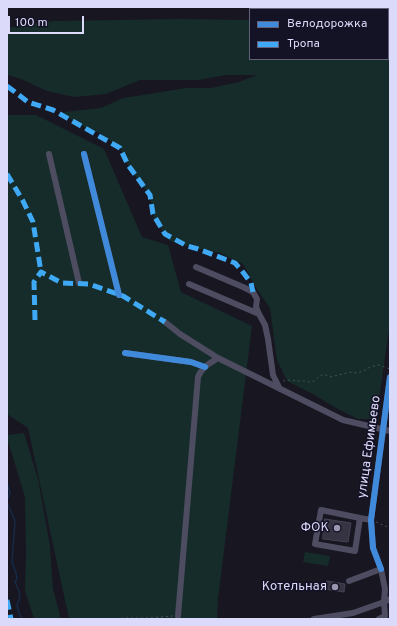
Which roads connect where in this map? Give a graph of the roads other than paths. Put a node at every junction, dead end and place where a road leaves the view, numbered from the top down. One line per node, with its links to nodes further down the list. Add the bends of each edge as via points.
1 (49, 154): 4 (street)
2 (84, 154): 6 (street)
3 (196, 267): 7 (street, via 253,292 257,299 256,308)
4 (78, 284)
5 (190, 284): 7 (street)
6 (119, 295)
7 (259, 314): 13 (street, via 268,339 273,375)
8 (165, 322): 10 (street)
9 (125, 353): 11 (street, via 191,362)
10 (218, 358): 11 (street); 13 (street)
11 (205, 367): 21 (street, via 198,377)
12 (390, 377): 14 (street, улица Ефимьево)
13 (278, 386): 14 (street, via 343,420)
14 (383, 430): 15 (street); 17 (street, улица Ефимьево)
15 (390, 431)
16 (360, 518): 16 (street, via 355,551 315,544 321,510); 17 (street)
17 (371, 520): 18 (street, улица Ефимьево, via 373,548)
18 (381, 569): 19 (street); 20 (street, улица Ефимьево)
19 (349, 581)
20 (387, 600): 22 (street, via 353,614); 23 (street, улица Ефимьево, via 385,616)
21 (178, 616)
22 (314, 619)
23 (379, 619)

